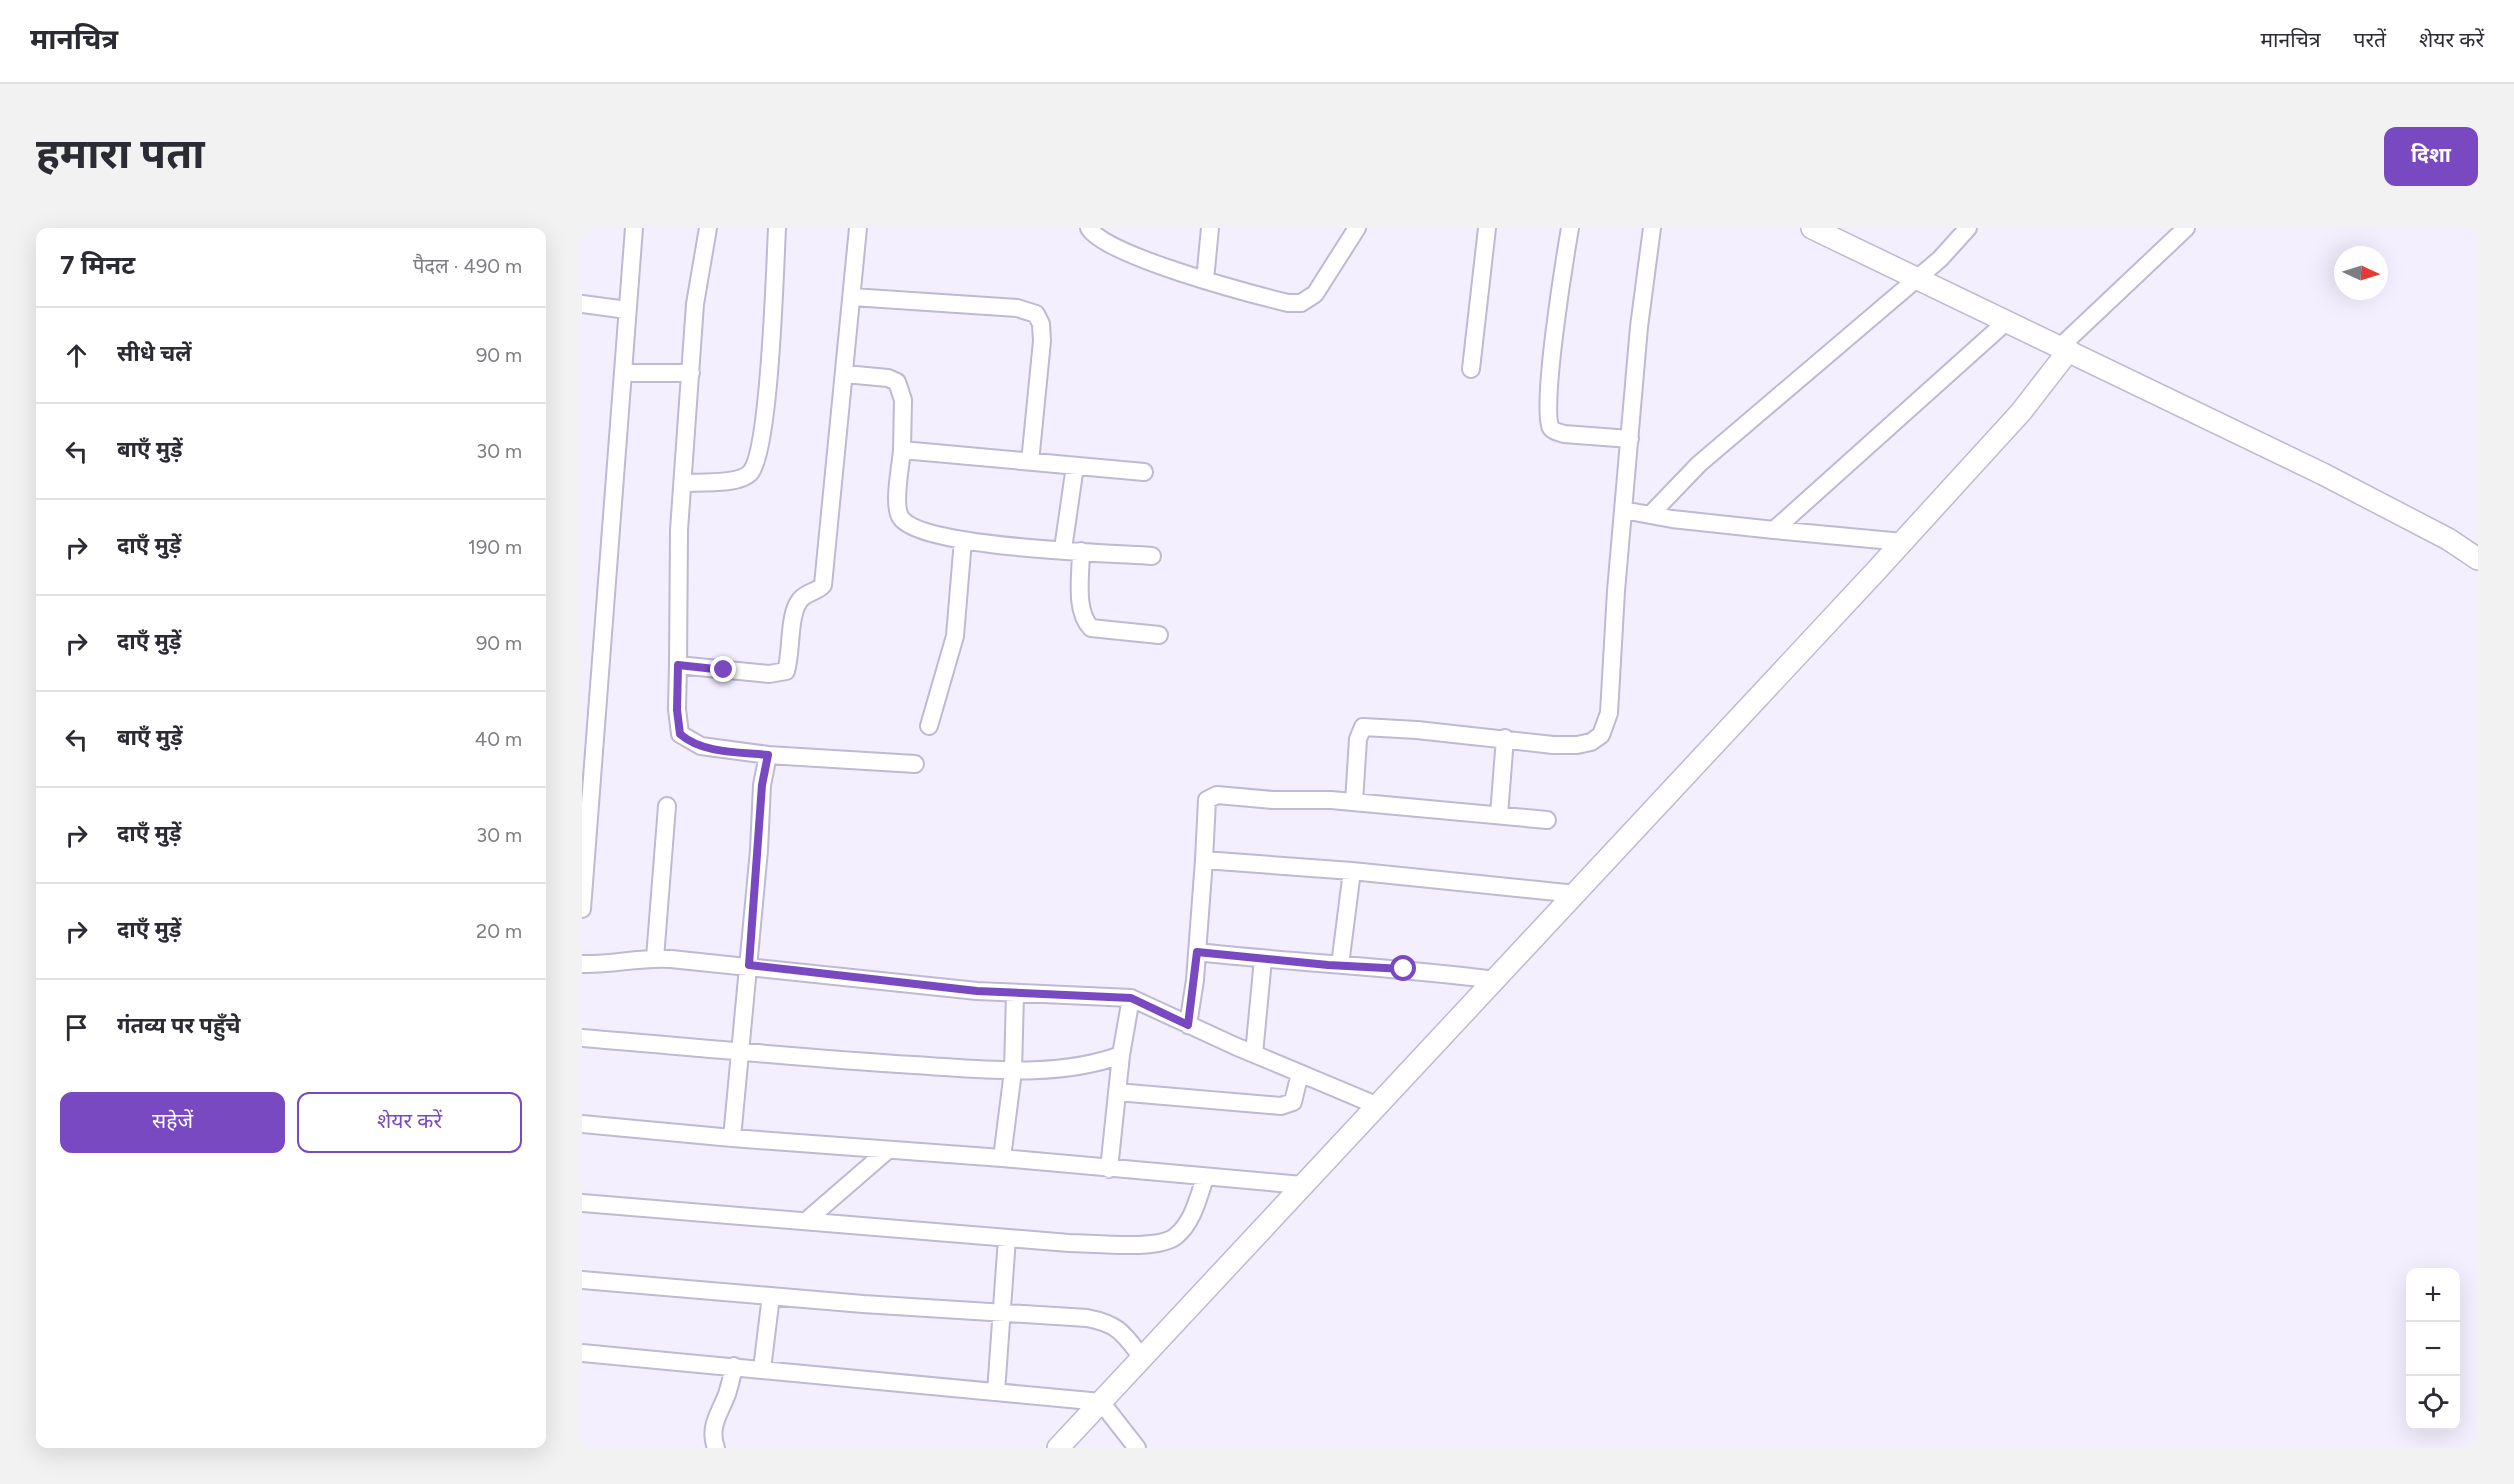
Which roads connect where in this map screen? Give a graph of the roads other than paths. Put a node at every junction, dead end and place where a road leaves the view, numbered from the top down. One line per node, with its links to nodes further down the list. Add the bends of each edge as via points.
1 (634, 228): 18 (street)
2 (708, 228): 23 (street, via 695,304)
3 (777, 228): 30 (street, via 766,405 757,462 749,474 738,479)
4 (858, 228): 16 (street)
5 (1089, 228): 15 (street, via 1100,239)
6 (1357, 228): 15 (street, via 1315,294 1301,303 1288,303)
7 (1487, 228): 21 (street)
8 (1570, 228): 25 (street, via 1553,343 1550,426 1564,434)
9 (1653, 228): 25 (street, via 1639,327)
10 (1812, 228): 14 (street)
11 (1968, 228): 14 (street)
12 (2186, 228): 20 (street)
13 (1205, 229): 15 (street)
14 (1917, 279): 19 (street); 32 (street, via 1699,464)
15 (1205, 280)
16 (852, 297): 24 (street); 27 (street, via 1017,308 1036,314 1042,341)
17 (582, 304): 18 (street)
18 (627, 310): 22 (street)
19 (2007, 321): 20 (street); 33 (street)
20 (2074, 353): 35 (street); 39 (street, via 2323,474 2448,539)
21 (1471, 369)
22 (624, 373): 23 (street); 53 (street)
23 (691, 373): 30 (street)
24 (845, 374): 26 (street, via 897,382 903,400); 41 (street, via 826,579 818,591 800,599 795,609 786,671 769,674)
25 (1630, 439): 31 (street)
26 (902, 450): 27 (street); 34 (street, via 899,516 908,525 930,534)
27 (1030, 462): 28 (street)
28 (1075, 466): 29 (street); 36 (street)
29 (1144, 472)
30 (683, 483): 41 (street, via 677,570)
31 (1623, 510): 32 (street); 43 (street, via 1609,713 1601,735 1577,745)
32 (1650, 515): 33 (street)
33 (1774, 530): 35 (street)
34 (963, 540): 36 (street); 42 (street, via 955,636)
35 (1903, 542): 52 (street)
36 (1063, 549): 37 (street)
37 (1081, 551): 38 (street); 40 (street, via 1084,621 1091,628)
38 (1152, 556)
39 (2478, 559)
40 (1160, 634)
41 (678, 665): 44 (street, via 680,734 701,746)
42 (929, 726)
43 (1505, 738): 46 (street, via 1363,728 1358,739); 48 (street)
44 (768, 755): 45 (street); 58 (street, via 762,785)
45 (915, 764)
46 (1354, 802): 48 (street); 50 (street, via 1211,796 1205,813)
47 (667, 806): 55 (street)
48 (1498, 815): 49 (street)
49 (1547, 820)
50 (1204, 860): 51 (street); 54 (street)
51 (1352, 871): 52 (street); 59 (street)
52 (1576, 894): 60 (street)
53 (582, 909)
54 (1197, 952): 56 (street); 63 (street)
55 (656, 958): 57 (street); 58 (street)
56 (1263, 959): 59 (street); 66 (street)
57 (582, 964)
58 (749, 965): 61 (street); 65 (street)
59 (1340, 965): 60 (street, via 1384,966)
60 (1496, 980): 71 (street)
61 (1015, 994): 62 (street); 68 (street)
62 (1131, 998): 63 (street); 67 (street)
63 (1188, 1025): 66 (street)
64 (582, 1038): 65 (street)
65 (741, 1051): 68 (street); 73 (street)
66 (1254, 1054): 69 (street)
67 (1121, 1055): 68 (street, via 1077,1068); 70 (street)
68 (1013, 1071): 75 (street)
69 (1300, 1073): 70 (street, via 1293,1102 1281,1106); 71 (street)
70 (1117, 1092): 76 (street)
71 (1378, 1106): 78 (street)
72 (582, 1124): 73 (street)
73 (732, 1138): 74 (street)
74 (888, 1150): 75 (street); 80 (street)
75 (1002, 1158): 76 (street)
76 (1109, 1169): 77 (street)
77 (1204, 1178): 78 (street); 81 (street, via 1191,1218 1175,1238 1133,1244)
78 (1302, 1185): 86 (street)
79 (582, 1203): 80 (street)
80 (806, 1221): 81 (street)
81 (1006, 1238): 84 (street)
82 (582, 1280): 83 (street)
83 (771, 1296): 84 (street); 88 (street)
84 (1001, 1312): 86 (street, via 1104,1321 1122,1331); 89 (street)
85 (582, 1353): 87 (street)
86 (1143, 1359): 90 (street)
87 (734, 1366): 88 (street); 91 (street, via 715,1419)
88 (762, 1369): 89 (street)
89 (996, 1392): 90 (street)
90 (1101, 1402): 92 (street); 93 (street)
91 (716, 1448)
92 (1058, 1448)
93 (1137, 1448)

